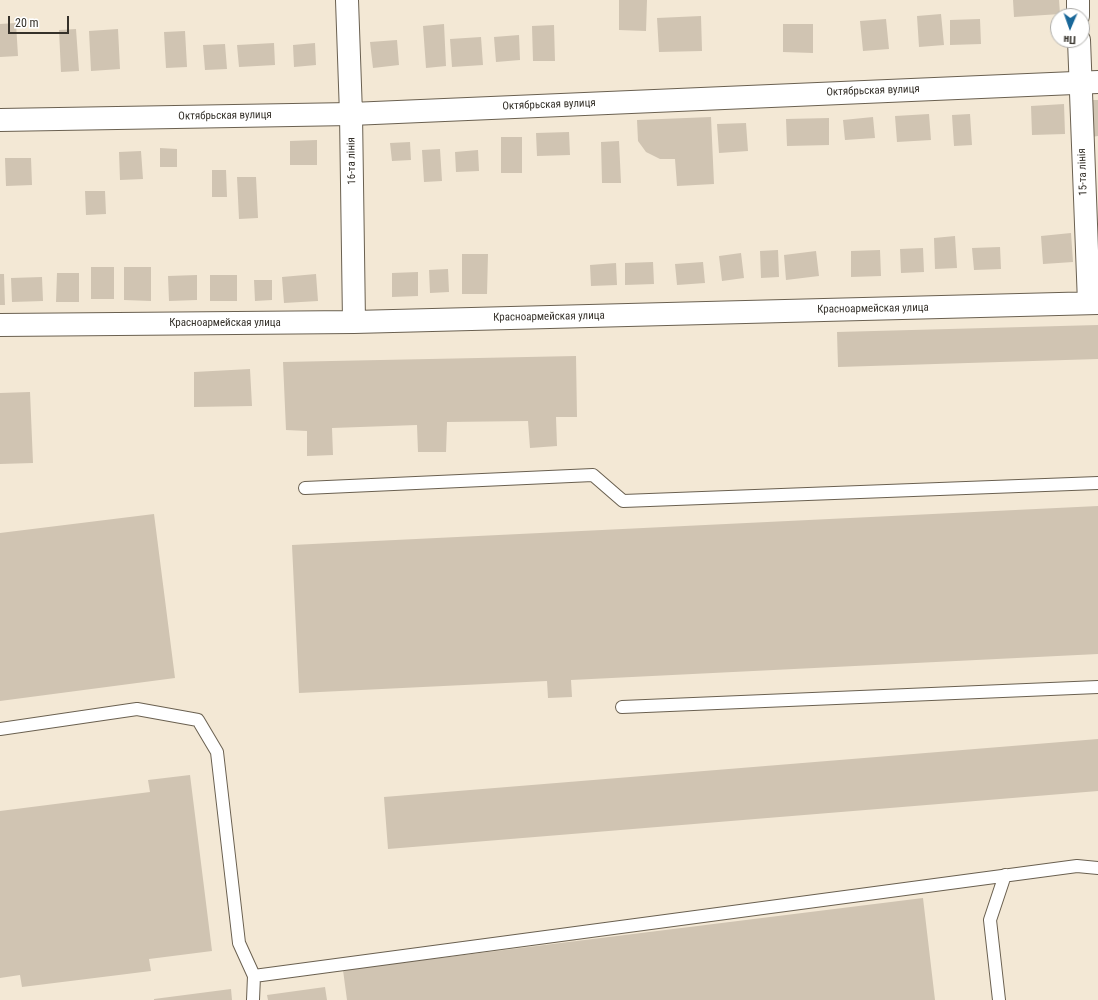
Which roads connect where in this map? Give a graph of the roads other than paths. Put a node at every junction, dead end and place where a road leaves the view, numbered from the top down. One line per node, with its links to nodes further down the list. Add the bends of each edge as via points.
1 (346, 0): 4 (street, 16-та лінія)
2 (1081, 48): 3 (street, 15-та лінія)
3 (1089, 82): 4 (street, Октябрьская вулиця); 6 (street, 15-та лінія)
4 (351, 114): 5 (street, Октябрьская вулиця); 7 (street, 16-та лінія)
5 (0, 120)
6 (1093, 303): 7 (street, Красноармейская улица)
7 (354, 322): 8 (street, Красноармейская улица)
8 (0, 325)
9 (1098, 483): 10 (lane, via 623,501 593,475)
10 (306, 488)
11 (1098, 687): 12 (lane)
12 (622, 707)
13 (0, 729): 16 (lane, via 137,709 198,720 217,752 239,943)
14 (1098, 868): 15 (lane, via 1077,866)
15 (1005, 875): 16 (lane); 18 (lane, via 990,920)
16 (254, 976): 17 (lane)
17 (253, 1000)
18 (999, 1000)

